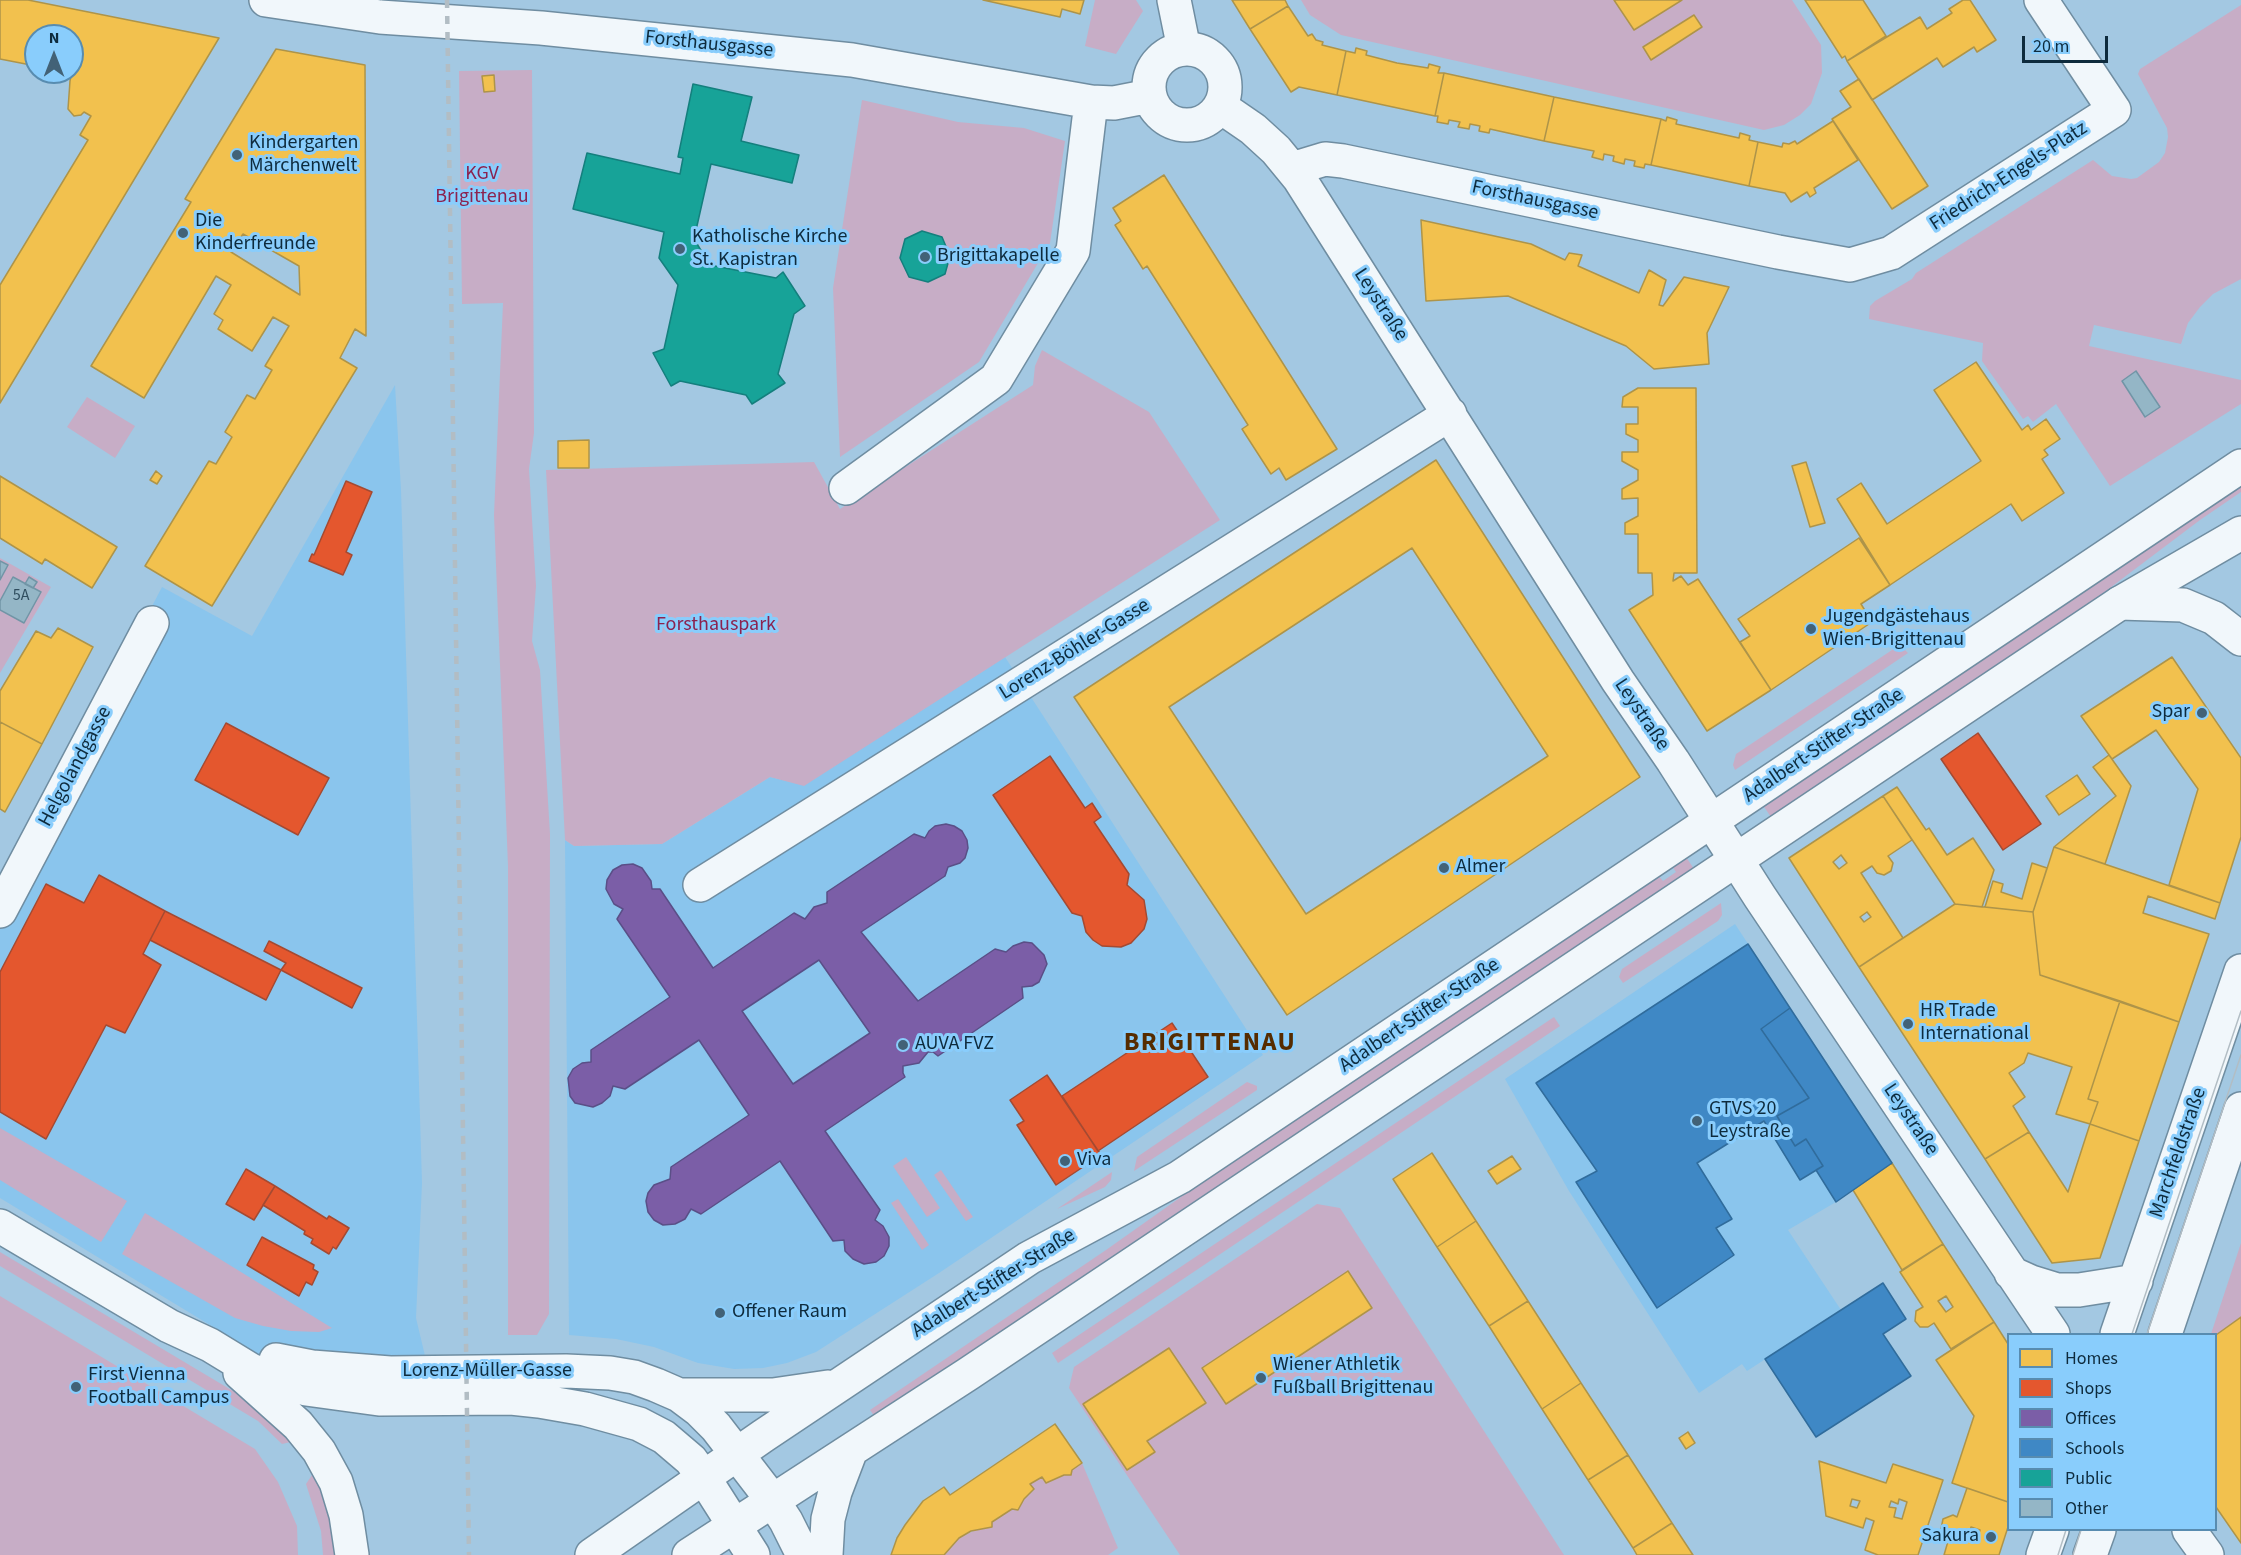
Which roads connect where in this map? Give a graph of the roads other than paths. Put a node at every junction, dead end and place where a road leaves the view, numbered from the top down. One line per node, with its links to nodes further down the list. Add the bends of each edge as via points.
1 (266, 0): 4 (street, Forsthausgasse)
2 (1174, 0): 5 (street)
3 (2041, 0): 10 (street, Friedrich-Engels-Platz, via 2114,110 1891,253 1850,265)
4 (347, 7): 7 (street, Forsthausgasse, via 380,17 541,28 852,60)
5 (1184, 49): 6 (street, via 1172,52 1156,66 1149,85); 8 (street, via 1207,54 1220,67 1226,85)
6 (1150, 96): 7 (street, Forsthausgasse, via 1114,103); 8 (street, via 1165,119 1182,125 1208,120)
7 (1091, 102): 13 (street, via 1073,251 996,379)
8 (1221, 107): 9 (street, Leystraße, via 1253,129)
9 (1292, 169): 10 (street, Forsthausgasse, via 1325,159 1343,161); 11 (street, Leystraße)
10 (1778, 252)
11 (1450, 414): 18 (street, Leystraße); 20 (street, Lorenz-Böhler-Gasse)
12 (2241, 466): 18 (street, Adalbert-Stifter-Straße)
13 (846, 488)
14 (2241, 533): 15 (street)
15 (2120, 603): 17 (street, via 2183,605 2214,618); 19 (street)
16 (152, 623): 21 (street, Helgolandgasse)
17 (2241, 639)
18 (1710, 821): 19 (street, Leystraße); 31 (street, Adalbert-Stifter-Straße, via 1180,1177 1029,1257)
19 (1736, 860): 25 (street, Leystraße); 33 (street)
20 (700, 885)
21 (0, 911)
22 (2241, 971): 26 (street, Marchfeldstraße)
23 (2241, 1109): 29 (street)
24 (0, 1226): 30 (street, Lorenz-Müller-Gasse)
25 (2011, 1273): 26 (street, via 2057,1290); 27 (street, Leystraße)
26 (2136, 1281): 28 (street, Marchfeldstraße)
27 (2052, 1333)
28 (2118, 1333)
29 (2166, 1333)
30 (210, 1346): 32 (street, Lorenz-Müller-Gasse, via 346,1370 610,1374 634,1377); 35 (street, Lorenz-Müller-Gasse, via 251,1370 306,1389 378,1399 526,1399 619,1417 664,1437 679,1448); 41 (street, via 298,1425 318,1451 336,1482)
31 (838, 1385): 32 (street, via 774,1395); 34 (street, Adalbert-Stifter-Straße)
32 (679, 1395): 34 (street, Lorenz-Müller-Gasse, via 699,1410)
33 (851, 1450): 36 (street); 46 (street, via 828,1519)
34 (738, 1454): 35 (street, Adalbert-Stifter-Straße); 36 (street, Lorenz-Müller-Gasse)
35 (704, 1478): 37 (street, Lorenz-Müller-Gasse); 42 (street, Adalbert-Stifter-Straße)
36 (773, 1501): 37 (street); 45 (street, Lorenz-Müller-Gasse)
37 (735, 1526): 43 (street); 44 (street, Lorenz-Müller-Gasse)
38 (2052, 1531): 47 (street)
39 (2099, 1531): 48 (street)
40 (2190, 1531): 49 (street)
41 (352, 1555)
42 (592, 1555)
43 (689, 1555)
44 (753, 1555)
45 (803, 1555)
46 (826, 1555)
47 (2043, 1555)
48 (2090, 1555)
49 (2207, 1555)

